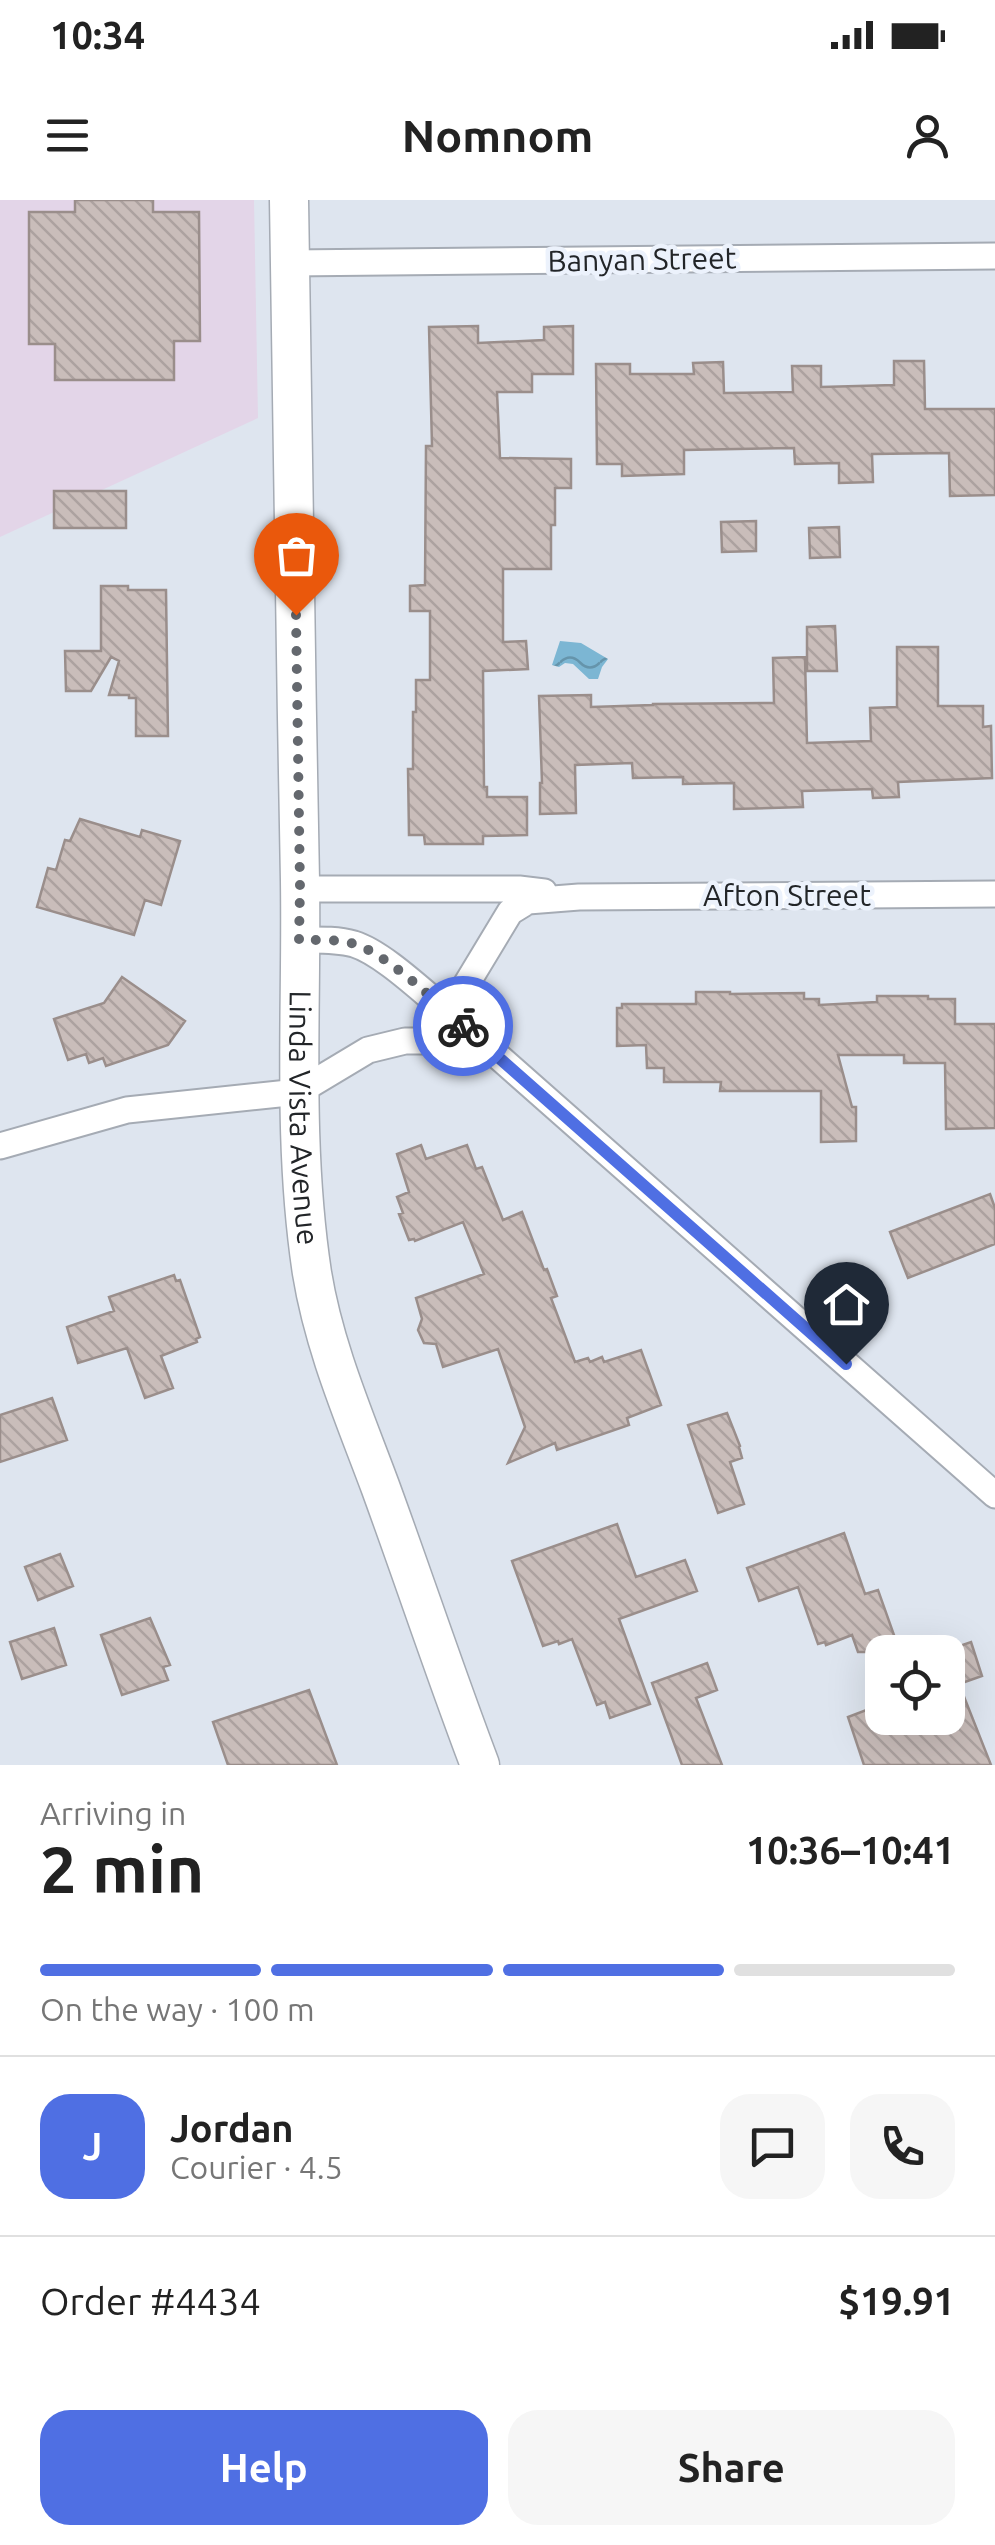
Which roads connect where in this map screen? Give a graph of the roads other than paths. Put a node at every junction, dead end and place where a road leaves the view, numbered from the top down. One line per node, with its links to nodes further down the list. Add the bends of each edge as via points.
1 (289, 200): 3 (main road, Linda Vista Avenue)
2 (995, 256): 3 (street, Banyan Street)
3 (290, 263): 4 (main road, Linda Vista Avenue)
4 (300, 888): 6 (street, Afton Street, via 519,888); 7 (main road, Linda Vista Avenue)
5 (995, 894): 6 (street, Afton Street)
6 (579, 898): 8 (street, Afton Street, via 528,901 510,912)
7 (299, 940): 8 (street, via 359,945); 10 (main road, Linda Vista Avenue)
8 (449, 1013): 9 (street)
9 (490, 1050): 10 (street, via 405,1041 368,1050); 12 (street)
10 (298, 1092): 11 (street, via 127,1110); 13 (main road, Linda Vista Avenue, via 312,1276 335,1368)
11 (0, 1146)
12 (995, 1495)
13 (480, 1765)

